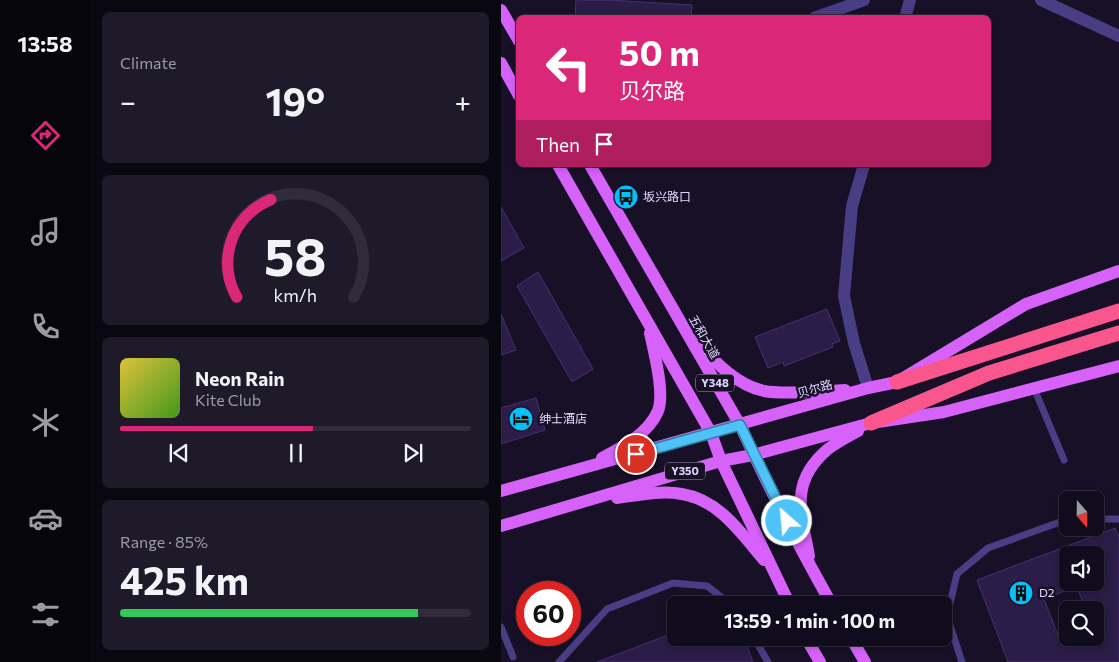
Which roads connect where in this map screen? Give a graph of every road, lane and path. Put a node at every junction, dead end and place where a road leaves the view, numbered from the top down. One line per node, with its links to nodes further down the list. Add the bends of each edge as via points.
1 (864, 0): 5 (street)
2 (910, 0): 6 (street)
3 (1041, 0): 8 (street)
4 (501, 10): 7 (main road)
5 (822, 15)
6 (906, 15)
7 (516, 36)
8 (1119, 36)
9 (501, 63): 10 (main road)
10 (516, 90)
11 (559, 167): 16 (main road, Y348)
12 (591, 167): 17 (main road, 五和大道 / Y348)
13 (863, 167): 21 (street, via 852,206 844,296)
14 (1119, 270): 20 (main road, 贝尔路 / Y350, via 1026,304)
15 (1119, 311): 20 (highway)
16 (649, 324): 25 (main road, Y348); 29 (main road, via 658,375 658,410 649,424 628,444)
17 (681, 324): 21 (main road, via 719,366 742,382 764,391); 24 (main road, 五和大道 / Y348)
18 (1119, 333): 23 (highway, via 989,373)
19 (1119, 366): 22 (main road, Y350)
20 (897, 382): 21 (main road, 贝尔路 / Y350)
21 (868, 388): 24 (main road, 贝尔路 / Y350)
22 (1034, 388): 23 (main road, Y350, via 944,412); 27 (lane)
23 (871, 423): 26 (main road, Y350); 36 (main road, via 829,448 805,478 800,507)
24 (740, 425): 25 (main road, 贝尔路 / Y350); 26 (main road, 五和大道 / Y348)
25 (711, 433): 28 (main road, Y348); 29 (main road, 贝尔路 / Y350)
26 (753, 455): 28 (main road, Y350); 36 (main road, 五和大道 / Y348)
27 (1064, 460)
28 (721, 461): 31 (main road, Y350); 37 (main road, Y348)
29 (579, 469): 30 (main road, 贝尔路 / Y350)
30 (501, 491)
31 (580, 502): 35 (main road, Y350); 37 (main road, via 652,493 699,498 721,512)
32 (1104, 519): 33 (lane)
33 (1119, 519)
34 (1059, 522): 50 (lane, via 988,548 957,574 947,616)
35 (501, 526)
36 (812, 570): 40 (main road, 五和大道 / Y348)
37 (775, 572): 39 (main road, Y348)
38 (721, 596): 46 (lane, via 707,586 673,583 607,609)
39 (786, 596)
40 (827, 596)
41 (501, 627): 45 (lane)
42 (759, 646): 47 (lane)
43 (811, 646): 48 (main road)
44 (856, 646): 49 (main road)
45 (513, 658)
46 (559, 662)
47 (768, 662)
48 (820, 662)
49 (865, 662)
50 (962, 662)

